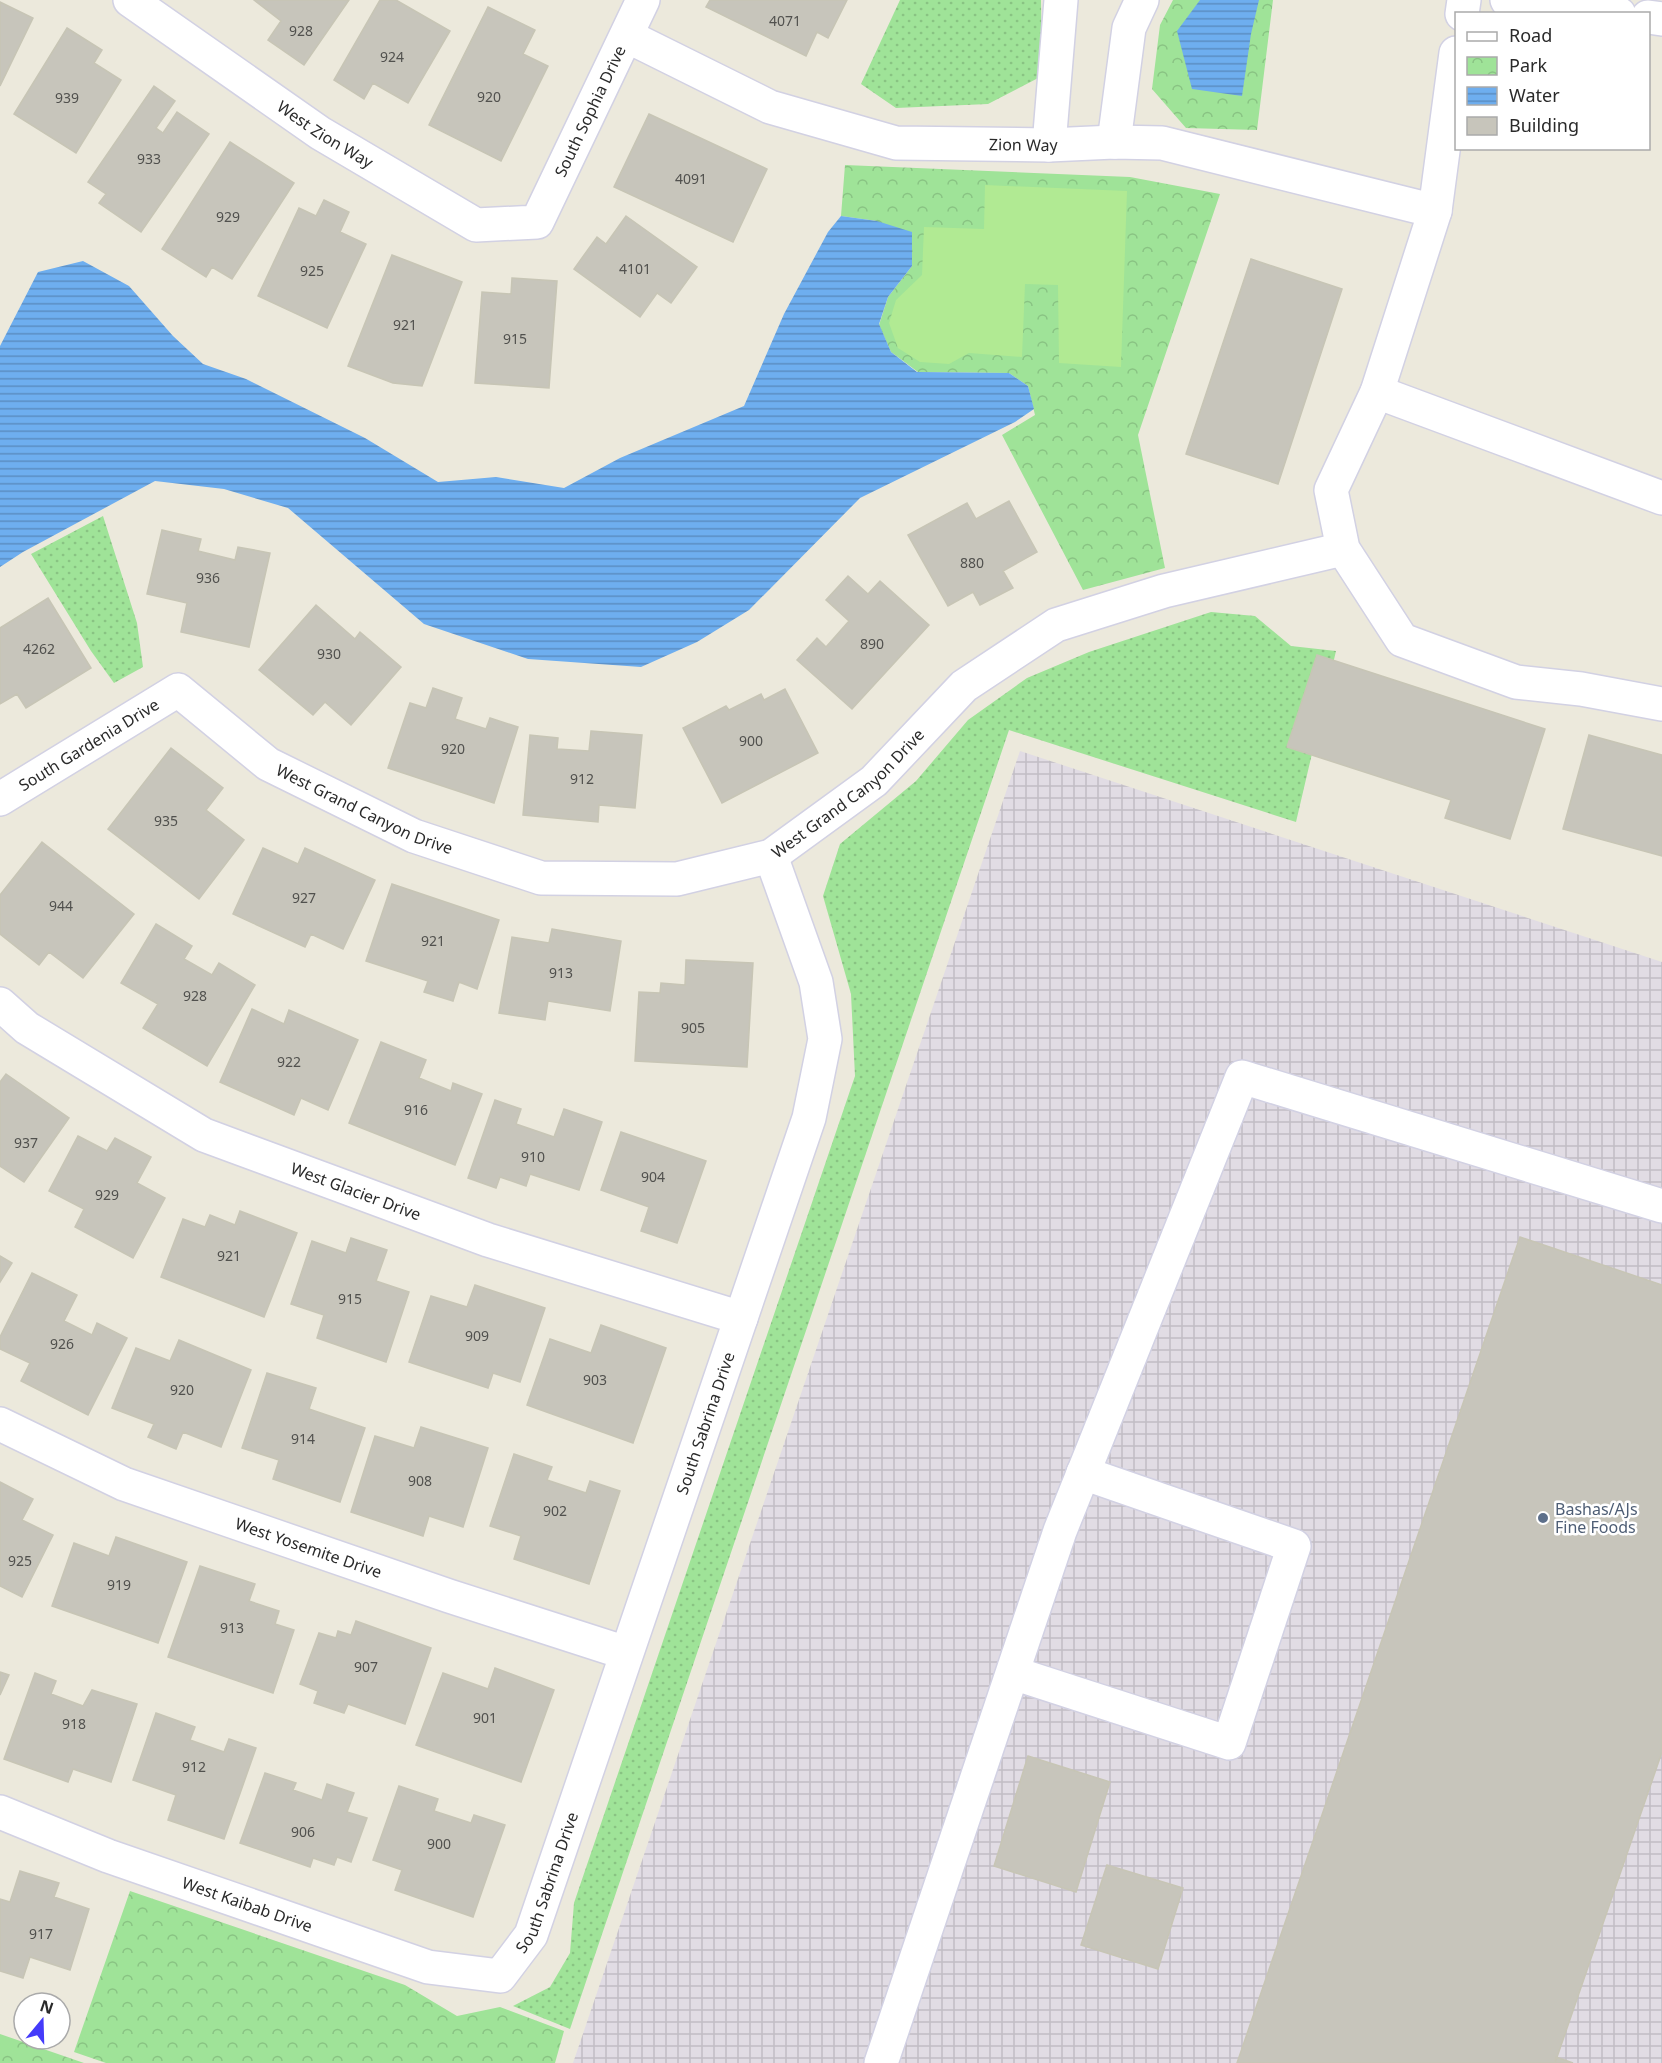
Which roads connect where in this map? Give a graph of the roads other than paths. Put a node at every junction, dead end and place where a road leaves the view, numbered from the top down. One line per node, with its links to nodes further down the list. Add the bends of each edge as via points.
1 (130, 0): 12 (street, West Zion Way, via 320,133 476,225)
2 (643, 0): 7 (street, South Sophia Drive)
3 (1061, 0): 10 (street)
4 (1142, 0): 9 (street, via 1129,28)
5 (1506, 0): 6 (street)
6 (1603, 12)
7 (627, 36): 10 (street, Zion Way, via 770,107 896,143); 12 (street, South Sophia Drive)
8 (1455, 61): 11 (street)
9 (1114, 142): 10 (street, Zion Way); 11 (street, Zion Way, via 1162,143)
10 (1049, 145)
11 (1435, 211): 13 (street)
12 (537, 222)
13 (1377, 392): 14 (street); 15 (street, via 1331,490)
14 (1662, 498)
15 (1343, 549): 17 (street, via 1402,640 1516,681); 19 (street, West Grand Canyon Drive, via 1164,591 1056,625 964,686 874,782)
16 (178, 690): 18 (street, South Gardenia Drive); 19 (street, West Grand Canyon Drive, via 268,764 414,836 541,878 677,879)
17 (1662, 704)
18 (0, 800)
19 (771, 856): 22 (street, South Sabrina Drive, via 816,982 825,1039 809,1118)
20 (0, 1004): 22 (street, West Glacier Drive, via 27,1028 204,1135 488,1240)
21 (1662, 1206): 24 (street, via 1242,1077)
22 (741, 1318): 25 (street, South Sabrina Drive)
23 (0, 1424): 25 (street, West Yosemite Drive, via 124,1484)
24 (1083, 1473): 26 (street); 26 (street, via 1294,1546 1229,1743)
25 (626, 1653): 28 (street, South Sabrina Drive, via 531,1935)
26 (1013, 1673): 29 (street)
27 (0, 1812): 28 (street, West Kaibab Drive, via 108,1856 428,1967)
28 (500, 1976)
29 (882, 2063)

